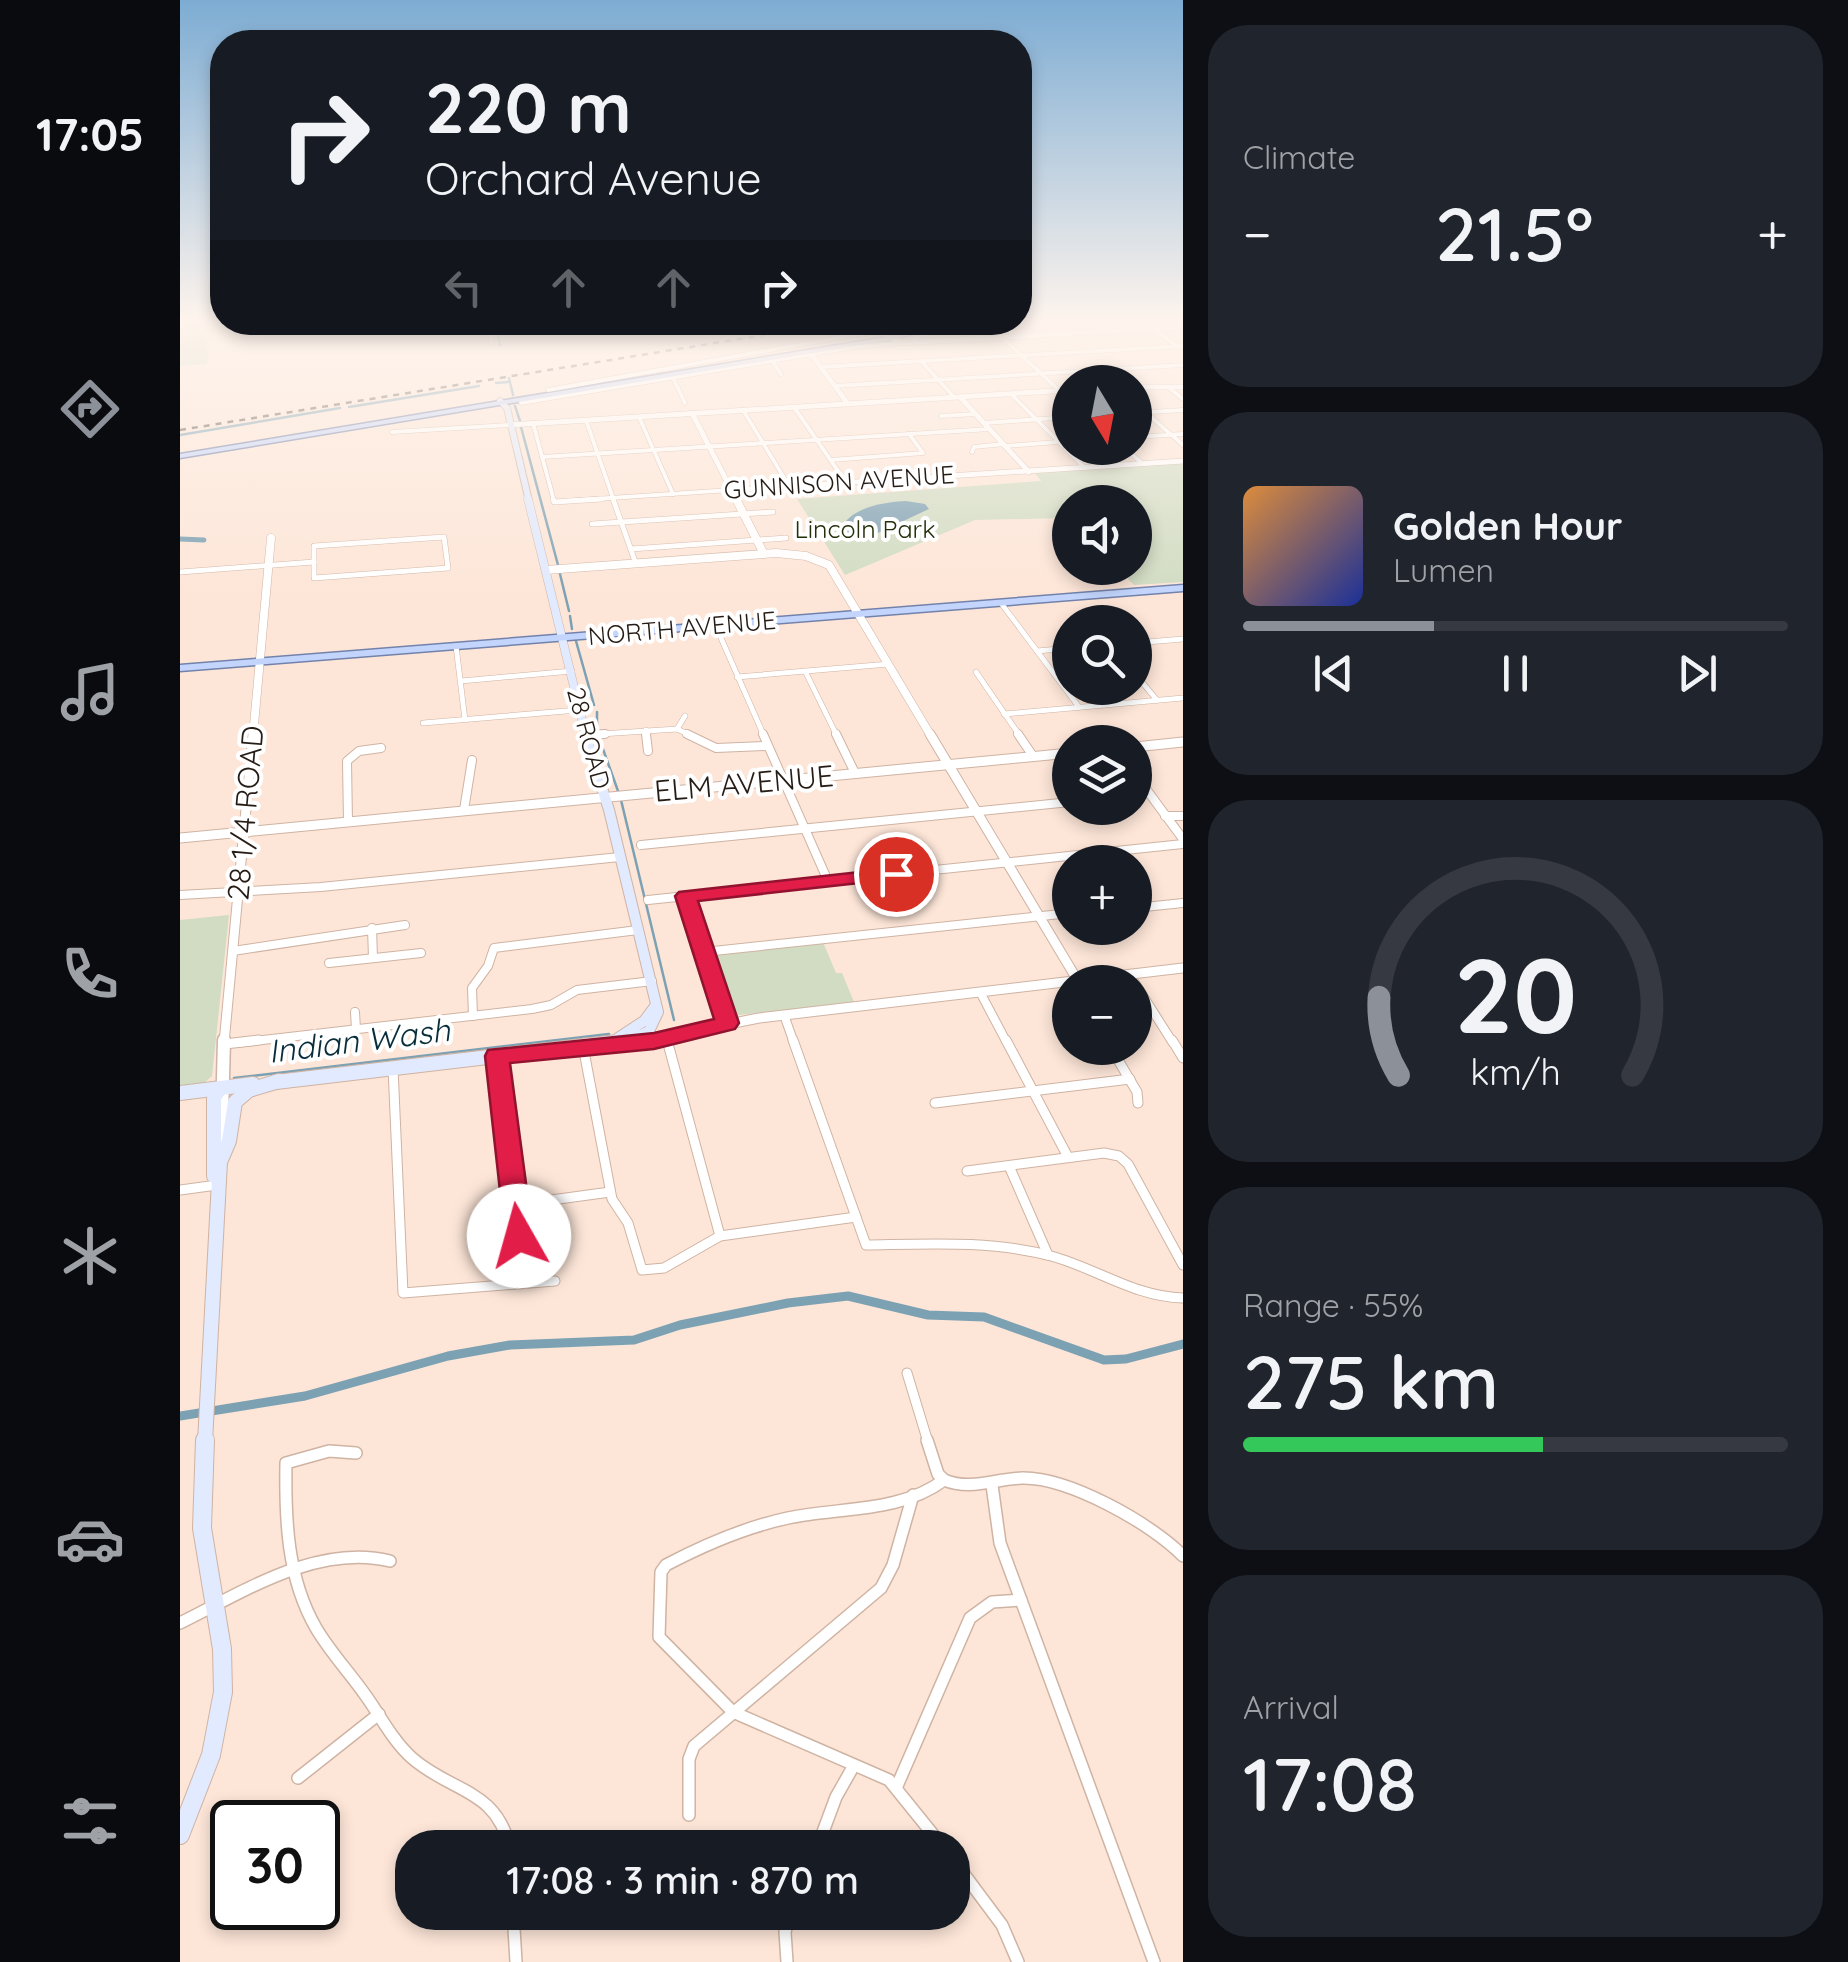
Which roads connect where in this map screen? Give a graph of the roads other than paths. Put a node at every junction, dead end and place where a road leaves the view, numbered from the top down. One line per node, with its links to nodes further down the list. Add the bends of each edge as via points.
1 (453, 412): 18 (main road)
2 (468, 412): 18 (main road)
3 (505, 412): 19 (main road, 28 ROAD)
4 (723, 412): 9 (street)
5 (744, 412): 29 (street)
6 (797, 412): 27 (street)
7 (973, 412): 10 (street)
8 (1029, 412): 15 (street)
9 (692, 414): 12 (street); 32 (street)
10 (976, 414): 11 (street); 20 (street)
11 (941, 416)
12 (640, 417): 16 (street); 33 (street)
13 (1152, 417): 24 (street)
14 (1052, 418): 15 (street)
15 (1037, 419): 20 (street); 23 (street)
16 (586, 420): 17 (street); 36 (street)
17 (532, 423): 19 (street); 37 (street)
18 (371, 424): 35 (main road)
19 (509, 425): 21 (street); 62 (main road, 28 ROAD)
20 (987, 426): 22 (street); 30 (street)
21 (392, 432)
22 (909, 434): 27 (street); 38 (street, via 922,453)
23 (1052, 434)
24 (1171, 434): 25 (street); 26 (street); 31 (street)
25 (1183, 434)
26 (1152, 436)
27 (817, 440): 29 (street); 38 (street)
28 (1052, 442): 30 (street)
29 (763, 443): 32 (street); 46 (street)
30 (1005, 445): 34 (street, via 974,446); 44 (street)
31 (1183, 445)
32 (708, 447): 33 (street); 47 (street)
33 (654, 450): 36 (street); 48 (street)
34 (972, 452)
35 (180, 454)
36 (598, 454): 37 (street); 49 (street)
37 (542, 458): 49 (street, GUNNISON AVENUE, via 554,502)
38 (831, 460): 45 (street)
39 (1183, 461): 40 (street, GUNNISON AVENUE)
40 (1152, 463)
41 (1082, 465): 43 (street)
42 (1128, 465): 43 (street, GUNNISON AVENUE)
43 (1085, 468): 44 (street, GUNNISON AVENUE)
44 (1030, 472): 45 (street, GUNNISON AVENUE)
45 (847, 484): 46 (street, GUNNISON AVENUE)
46 (789, 486): 47 (street, GUNNISON AVENUE)
47 (731, 490): 48 (street, GUNNISON AVENUE); 51 (street)
48 (672, 494): 49 (street, GUNNISON AVENUE)
49 (614, 498): 52 (street)
50 (773, 512): 51 (street)
51 (743, 514): 52 (street); 56 (street)
52 (622, 522): 53 (street); 57 (street)
53 (592, 524)
54 (271, 538): 61 (street, 28 1/4 ROAD)
55 (786, 538): 56 (street)
56 (756, 540): 57 (street); 58 (street)
57 (631, 549): 60 (street)
58 (764, 554): 60 (street); 68 (street, via 821,561 836,572)
59 (314, 562): 59 (street, via 314,578 448,568 444,537 314,546); 61 (street)
60 (636, 564): 62 (street)
61 (268, 566): 63 (street); 78 (street, 28 1/4 ROAD)
62 (546, 570): 71 (main road, 28 ROAD)
63 (180, 572)
64 (1180, 588): 65 (main road, NORTH AVENUE); 65 (main road, NORTH AVENUE)
65 (1127, 590): 66 (main road, NORTH AVENUE); 66 (main road, NORTH AVENUE)
66 (1056, 596): 67 (main road, NORTH AVENUE); 67 (main road, NORTH AVENUE)
67 (999, 601): 68 (main road, NORTH AVENUE); 68 (main road, NORTH AVENUE); 77 (street)
68 (859, 612): 69 (main road, NORTH AVENUE); 79 (street)
69 (715, 624): 70 (main road, NORTH AVENUE); 70 (main road, NORTH AVENUE); 84 (street)
70 (642, 629): 71 (main road, NORTH AVENUE); 71 (main road, NORTH AVENUE)
71 (563, 636): 74 (main road, NORTH AVENUE); 74 (main road, NORTH AVENUE); 82 (main road, 28 ROAD)
72 (1183, 639): 73 (street)
73 (1152, 642)
74 (454, 644): 76 (main road, NORTH AVENUE); 76 (main road, NORTH AVENUE); 85 (street)
75 (1052, 650): 77 (street)
76 (372, 651): 78 (main road, NORTH AVENUE)
77 (1037, 651): 89 (street)
78 (260, 660): 80 (main road, NORTH AVENUE); 80 (main road, NORTH AVENUE); 118 (street, 28 1/4 ROAD)
79 (889, 664): 81 (street); 106 (street)
80 (181, 666)
81 (805, 671): 84 (street); 107 (street)
82 (572, 672): 85 (street); 90 (main road, 28 ROAD)
83 (976, 672): 91 (street)
84 (738, 676): 100 (street)
85 (460, 681): 93 (street)
86 (1152, 694): 88 (street)
87 (1183, 698): 88 (street)
88 (1157, 700): 89 (street)
89 (1080, 707): 91 (street)
90 (578, 710): 93 (street); 97 (main road, 28 ROAD)
91 (1004, 714): 104 (street)
92 (685, 716): 95 (street)
93 (465, 720): 94 (street)
94 (423, 723)
95 (676, 729): 96 (street); 100 (street, via 716,748)
96 (646, 730): 97 (street); 102 (street)
97 (585, 736): 109 (main road, 28 ROAD)
98 (1183, 742): 99 (street)
99 (1152, 745)
100 (766, 746): 108 (street)
101 (381, 748): 116 (street, via 346,761)
102 (648, 751)
103 (1052, 754): 104 (street, ELM AVENUE)
104 (1033, 756): 106 (street, ELM AVENUE)
105 (472, 760): 112 (street)
106 (948, 764): 107 (street, ELM AVENUE); 113 (street)
107 (856, 773): 108 (street, ELM AVENUE)
108 (783, 780): 109 (street, ELM AVENUE); 117 (street)
109 (604, 797): 112 (street, ELM AVENUE); 122 (main road, 28 ROAD)
110 (1152, 797): 114 (street)
111 (1052, 804): 113 (street)
112 (464, 810): 116 (street, ELM AVENUE)
113 (976, 812): 117 (street); 123 (street)
114 (1165, 816): 115 (street); 120 (street)
115 (1183, 816)
116 (348, 822): 118 (street, ELM AVENUE)
117 (805, 829): 121 (street); 124 (street)
118 (245, 832): 119 (street, ELM AVENUE); 125 (street, 28 1/4 ROAD)
119 (180, 838)
120 (1183, 842): 123 (street)
121 (641, 845)
122 (620, 857): 125 (street); 135 (main road, 28 ROAD)
123 (1007, 862): 124 (street); 132 (street)
124 (828, 881): 127 (street)
125 (239, 890): 126 (street); 136 (street, 28 1/4 ROAD)
126 (180, 894)
127 (686, 896): 128 (street); 137 (street)
128 (648, 900)
129 (1183, 903): 130 (street)
130 (1152, 906)
131 (1052, 914): 132 (street)
132 (1039, 915): 137 (street); 141 (street)
133 (405, 925): 134 (street)
134 (372, 928): 136 (street); 139 (street)
135 (638, 930): 144 (main road, 28 ROAD); 151 (street, via 494,948 472,988)
136 (234, 951): 157 (street, 28 1/4 ROAD)
137 (704, 952): 152 (street)
138 (421, 953): 139 (street)
139 (372, 958): 140 (street)
140 (329, 963)
141 (1069, 965)
142 (1183, 968): 143 (street)
143 (1152, 975)
144 (652, 981): 147 (main road, 28 ROAD); 151 (street, via 577,990 543,1008)
145 (1052, 983): 146 (street)
146 (980, 992): 150 (street); 167 (street)
147 (656, 1006): 154 (main road, 28 ROAD); 155 (main road)
148 (1152, 1010): 161 (street)
149 (356, 1012): 153 (street)
150 (784, 1015): 152 (street); 179 (street)
151 (473, 1016): 153 (street)
152 (727, 1023): 156 (street)
153 (356, 1030): 157 (street)
154 (651, 1031): 155 (street); 156 (street); 159 (main road)
155 (628, 1033): 158 (main road)
156 (666, 1038): 159 (street); 180 (street)
157 (224, 1044): 166 (street, 28 1/4 ROAD)
158 (583, 1046): 159 (main road); 160 (main road); 177 (street)
159 (605, 1046)
160 (497, 1056): 163 (main road); 178 (street)
161 (1183, 1058)
162 (1121, 1065): 164 (street)
163 (393, 1068): 165 (main road); 184 (street, via 403,1293)
164 (1130, 1079): 167 (street); 169 (street)
165 (279, 1081): 166 (main road); 172 (main road, via 234,1102)
166 (220, 1088): 168 (main road); 172 (street, 28 1/4 ROAD); 175 (main road, 28 1/4 ROAD, via 214,1098)
167 (1034, 1091): 170 (street); 171 (street)
168 (180, 1092)
169 (1138, 1102)
170 (935, 1103)
171 (1068, 1157): 173 (street); 182 (street, via 1104,1153 1128,1164)
172 (220, 1162): 175 (main road, 28 1/4 ROAD)
173 (1009, 1166): 174 (street); 181 (street)
174 (967, 1172)
175 (217, 1185): 176 (street); 195 (main road, 28 1/4 ROAD, via 200,1507)
176 (180, 1190)
177 (610, 1192): 178 (street); 180 (street, via 644,1272 664,1270)
178 (515, 1205): 184 (street)
179 (856, 1217): 180 (street); 181 (street, via 866,1245)
180 (720, 1236)
181 (1048, 1255): 185 (street, via 1156,1296)
182 (1183, 1264)
183 (554, 1281): 184 (street)
184 (524, 1282)
185 (1183, 1298)
186 (906, 1372): 188 (street)
187 (356, 1453): 193 (street, via 342,1449 286,1463 286,1532)
188 (944, 1480): 189 (street); 190 (street)
189 (998, 1484): 191 (street, via 1031,1478 1050,1483 1150,1526); 194 (street, via 996,1528)
190 (913, 1496): 197 (street, via 880,1588); 197 (street, via 785,1518 666,1565 659,1636)
191 (1183, 1556)
192 (390, 1561): 193 (street, via 362,1555)
193 (296, 1570): 195 (street); 198 (street, via 309,1615)
194 (1021, 1600): 201 (street, via 992,1602 970,1618); 213 (street)
195 (213, 1607): 196 (street); 206 (main road, 28 1/4 ROAD, via 223,1668 221,1714)
196 (180, 1623)
197 (732, 1712): 199 (street); 202 (street, via 694,1746)
198 (379, 1714): 200 (street); 203 (street, via 422,1766 492,1804)
199 (853, 1767): 201 (street); 204 (street)
200 (298, 1778)
201 (897, 1786): 205 (street)
202 (689, 1815)
203 (505, 1830)
204 (824, 1830)
205 (930, 1830)
206 (180, 1835)
207 (970, 1882): 212 (street, via 1002,1925)
208 (514, 1930): 210 (street)
209 (786, 1930): 211 (street)
210 (516, 1962)
211 (787, 1962)
212 (1018, 1962)
213 (1154, 1962)

